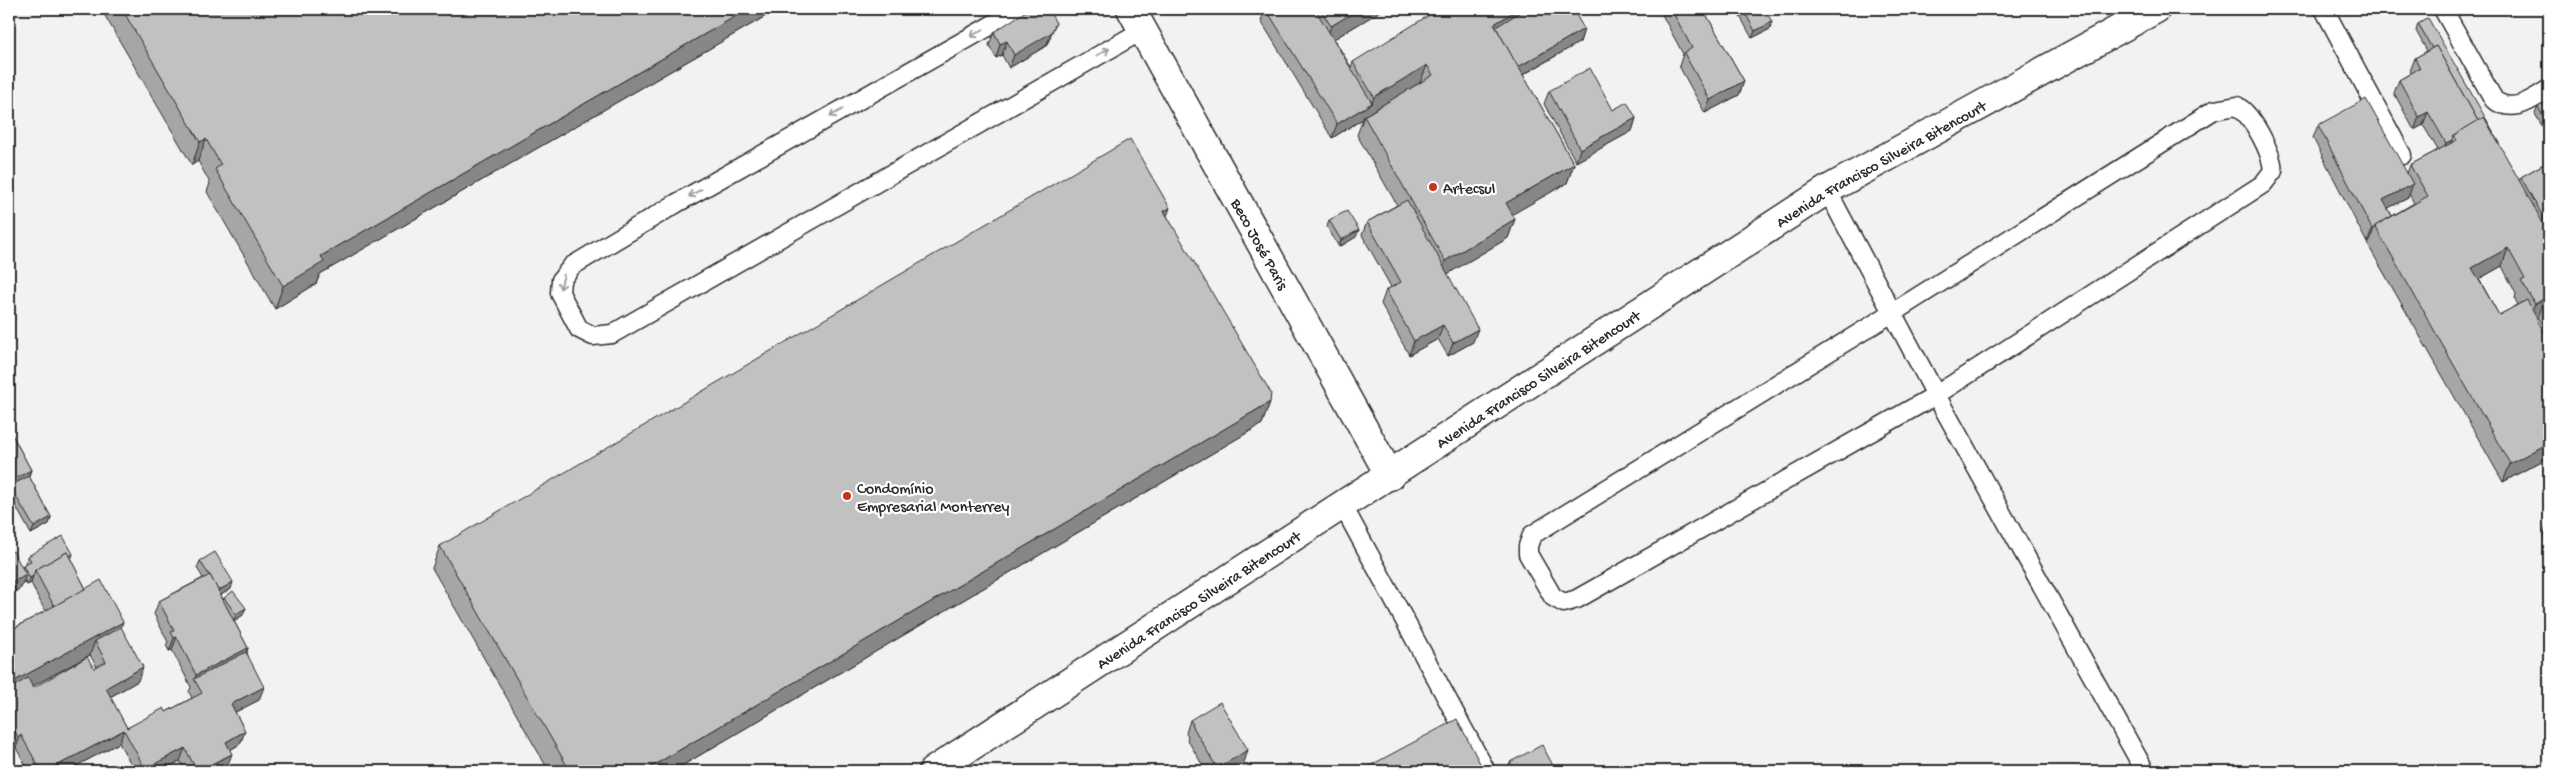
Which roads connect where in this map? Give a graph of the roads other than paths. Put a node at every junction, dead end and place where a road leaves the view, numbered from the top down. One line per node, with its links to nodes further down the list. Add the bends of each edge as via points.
1 (1020, 9): 5 (lane, one-way to 5, via 572,266 561,280 560,293 579,329 593,336 612,334)
2 (2156, 9): 8 (main road, Avenida Francisco Silveira Bitencourt)
3 (2324, 9): 7 (lane)
4 (2443, 9): 6 (lane, via 2494,100 2508,107 2516,106)
5 (1137, 19): 11 (main road, Beco José Paris)
6 (2549, 89)
7 (2402, 155)
8 (1827, 190): 9 (lane); 11 (main road, Avenida Francisco Silveira Bitencourt)
9 (1892, 313): 10 (lane); 10 (lane, via 2214,110 2237,106 2252,120 2273,165 2273,171 2263,184); 10 (lane, via 1532,535 1528,554 1552,597 1564,603 1577,599)
10 (1936, 395): 15 (lane)
11 (1390, 476): 12 (main road, Avenida Francisco Silveira Bitencourt)
12 (1343, 506): 13 (main road, Avenida Francisco Silveira Bitencourt); 14 (lane)
13 (933, 771)
14 (1486, 771)
15 (2145, 771)

